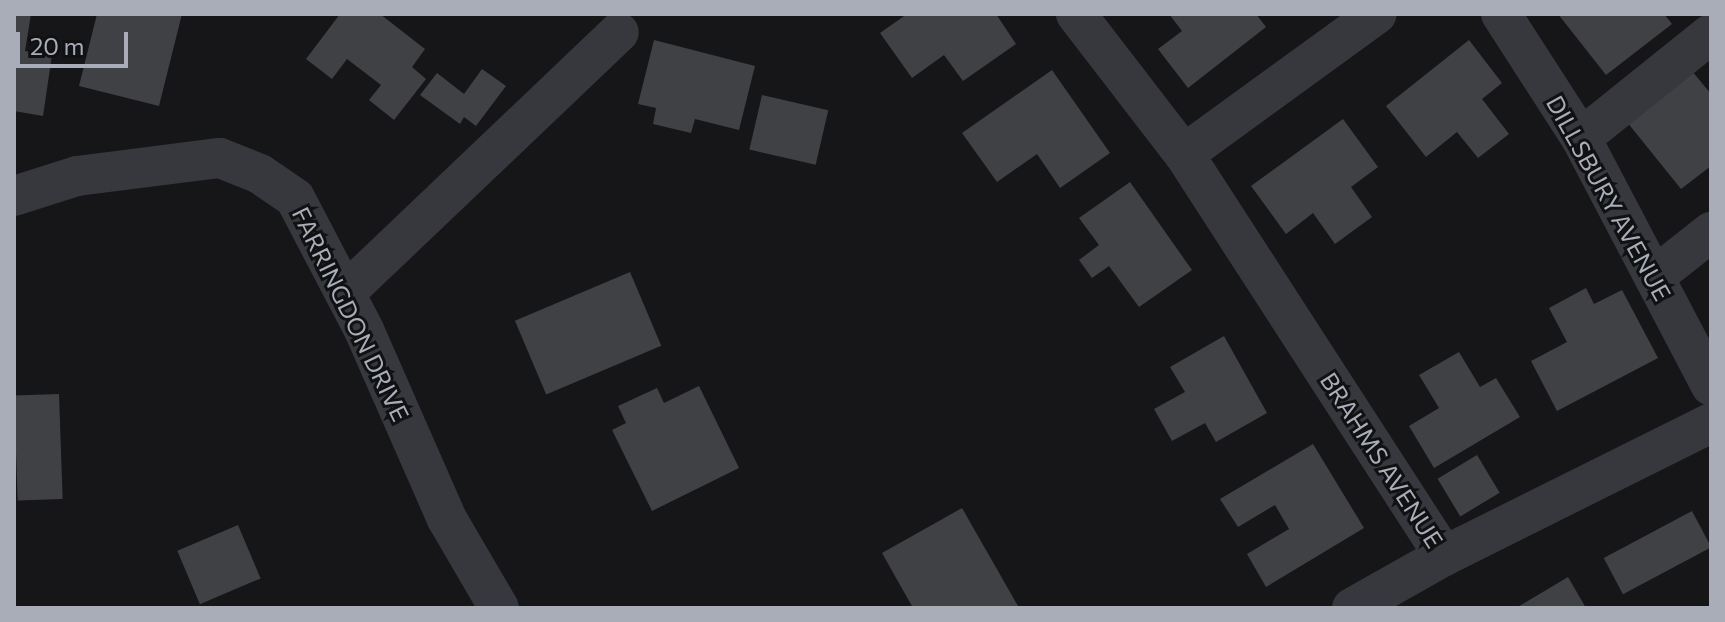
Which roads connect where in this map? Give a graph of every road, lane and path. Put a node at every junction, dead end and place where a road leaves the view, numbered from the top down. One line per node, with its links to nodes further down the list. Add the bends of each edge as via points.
1 (1076, 14): 7 (street, BRAHMS AVENUE)
2 (1377, 14): 7 (street)
3 (1501, 14): 6 (street, DILLSBURY AVENUE)
4 (619, 32): 11 (street)
5 (1711, 34): 6 (street)
6 (1581, 138): 10 (street, DILLSBURY AVENUE)
7 (1184, 154): 14 (street, BRAHMS AVENUE)
8 (14, 196): 11 (street, FARRINGDON DRIVE, via 77,176 220,158 260,174 295,198)
9 (1711, 232): 10 (street)
10 (1654, 277): 12 (street, DILLSBURY AVENUE)
11 (345, 293): 15 (street, FARRINGDON DRIVE, via 447,519)
12 (1711, 386)
13 (1711, 423): 14 (street, BRAHMS AVENUE)
14 (1444, 556): 16 (street)
15 (499, 608)
16 (1352, 608)

